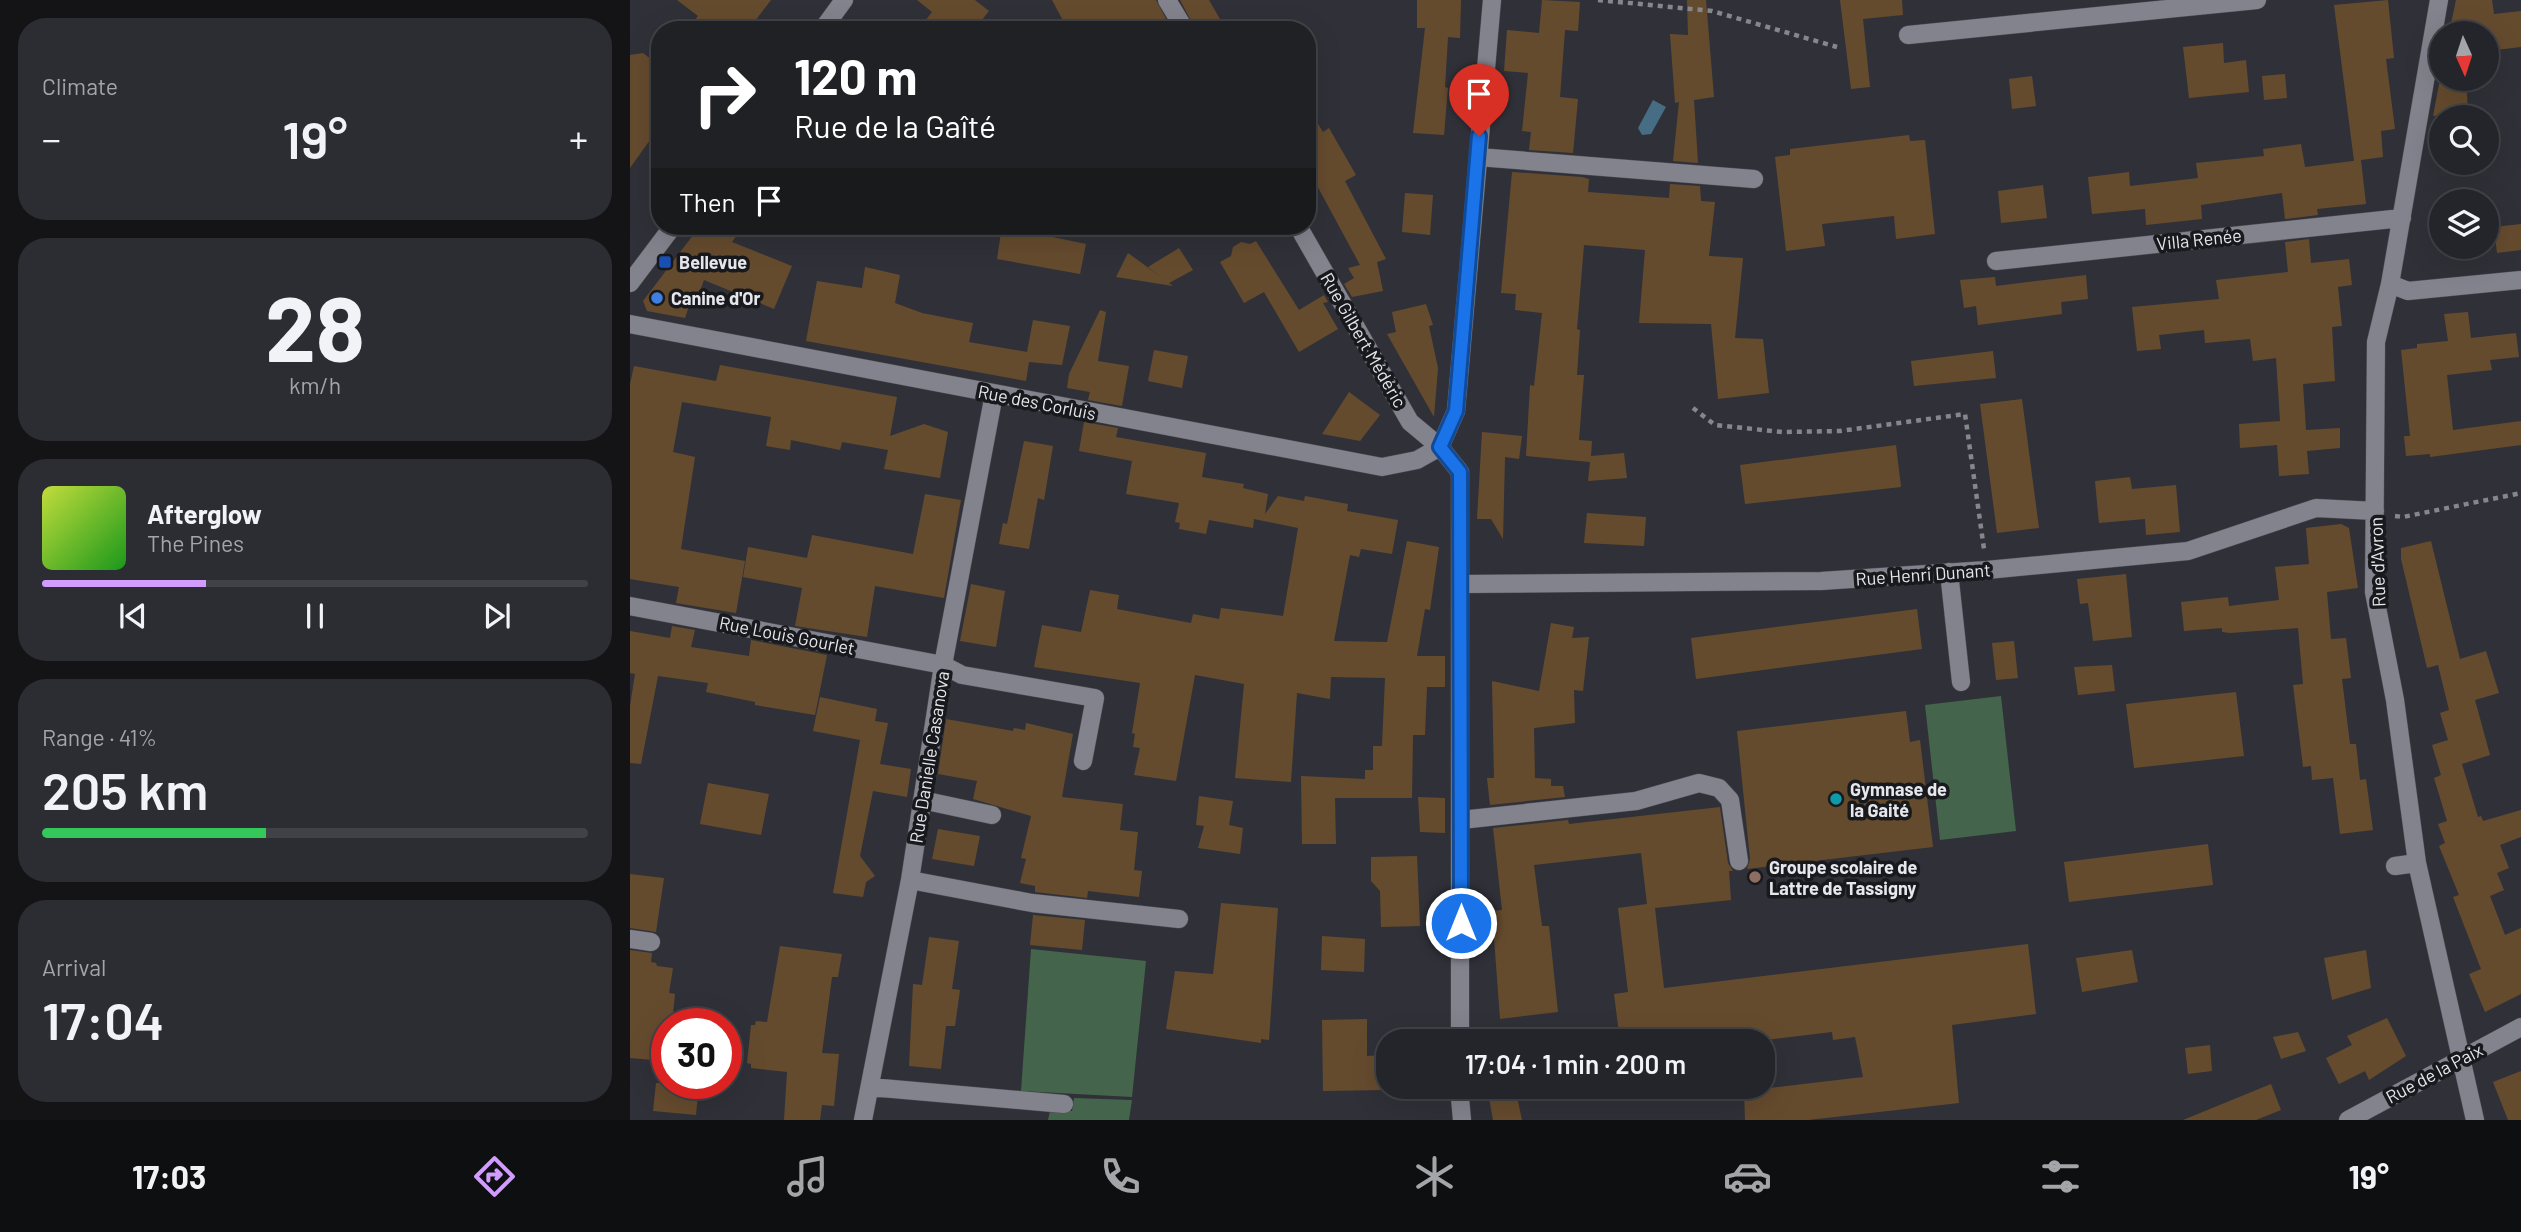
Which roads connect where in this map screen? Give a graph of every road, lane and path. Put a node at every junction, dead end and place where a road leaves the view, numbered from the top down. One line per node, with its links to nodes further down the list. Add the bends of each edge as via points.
1 (844, 0): 7 (street)
2 (1167, 0): 8 (street)
3 (1492, 0): 11 (street)
4 (1598, 0): 10 (path, via 1712,11)
5 (2257, 0): 9 (street)
6 (2439, 0): 13 (street, Rue d'Avron)
7 (829, 21)
8 (1180, 21)
9 (1908, 35)
10 (1837, 47)
11 (1478, 157): 12 (street); 23 (street, via 1456,411)
12 (1754, 179)
13 (2402, 218): 16 (street, Villa Renée); 19 (street, Rue d'Avron)
14 (666, 235): 18 (street)
15 (1302, 235): 23 (street, Rue Gilbert Médéric, via 1410,422)
16 (1996, 261)
17 (2521, 280): 19 (street, via 2408,291)
18 (630, 283)
19 (2390, 284): 25 (street, Rue d'Avron, via 2376,342)
20 (630, 324): 21 (street, Rue des Corluis)
21 (994, 394): 23 (street, Rue des Corluis, via 1382,467 1418,460); 30 (street, Rue Danielle Casanova)
22 (1693, 408): 26 (path, via 1715,425 1782,432 1840,431 1965,414)
23 (1440, 447): 28 (street, Rue Gilbert Médéric, via 1460,472)
24 (2521, 494): 25 (path, via 2403,517)
25 (2375, 511): 26 (street, Rue Henri Dunant, via 2316,508 2188,551); 37 (street, Rue d'Avron, via 2374,592 2395,699)
26 (1987, 570): 27 (street, Rue Henri Dunant)
27 (1949, 572): 28 (street, Rue Henri Dunant, via 1821,580); 31 (street)
28 (1462, 584): 35 (street, Rue Gilbert Médéric)
29 (630, 606): 30 (street, Rue Louis Gourlet)
30 (943, 665): 32 (street, Rue Louis Gourlet, via 962,675 1095,698); 33 (street, Rue Danielle Casanova)
31 (1961, 681)
32 (1083, 761)
33 (922, 800): 34 (street); 39 (street, Rue Danielle Casanova)
34 (992, 815)
35 (1461, 820): 36 (street, via 1636,802 1699,783 1719,788 1730,800); 44 (street, Rue Gilbert Médéric)
36 (1739, 860)
37 (2417, 863): 38 (street); 45 (street, Rue d'Avron)
38 (2395, 866)
39 (910, 880): 40 (street, via 1032,902); 46 (street, Rue Danielle Casanova)
40 (1179, 919)
41 (630, 939): 42 (street)
42 (650, 942)
43 (2521, 1027): 45 (street, Rue de la Paix)
44 (1460, 1029)
45 (2461, 1058): 51 (street, Rue de la Paix); 52 (street, Rue d'Avron)
46 (870, 1087): 48 (street); 49 (street, Rue Danielle Casanova)
47 (1460, 1099): 50 (street)
48 (1064, 1104)
49 (863, 1120)
50 (1462, 1120)
51 (2348, 1120)
52 (2474, 1120)

